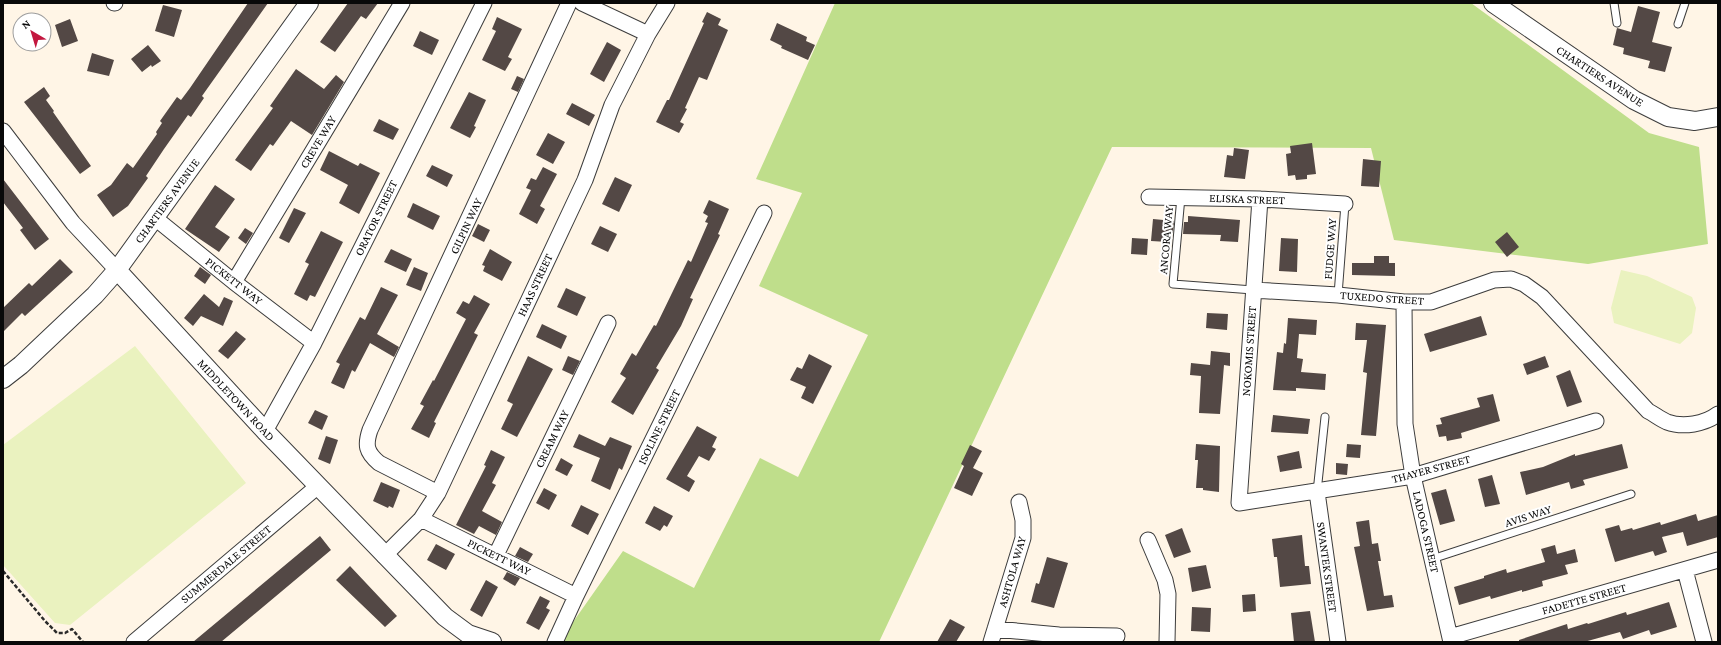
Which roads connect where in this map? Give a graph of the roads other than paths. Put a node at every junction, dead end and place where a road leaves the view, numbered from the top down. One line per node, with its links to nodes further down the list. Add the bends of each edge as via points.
1 (309, 3): 20 (street, CHARTIERS AVENUE)
2 (402, 3): 22 (street, CREVE WAY)
3 (484, 3): 28 (street, ORATOR STREET)
4 (569, 3): 37 (street, GILPIN WAY, via 366,442 367,450 378,463)
5 (582, 3): 12 (street)
6 (667, 3): 12 (street, HAAS STREET)
7 (1493, 3): 13 (street, CHARTIERS AVENUE, via 1634,100 1668,117)
8 (1614, 3): 10 (lane)
9 (1685, 3): 11 (lane)
10 (1617, 23)
11 (1678, 24)
12 (648, 34): 37 (street, HAAS STREET, via 612,105 585,180)
13 (1717, 120)
14 (3, 131): 21 (street, MIDDLETOWN ROAD, via 73,223)
15 (1149, 197): 16 (street, ELISKA STREET)
16 (1181, 197): 17 (street, ELISKA STREET); 23 (lane, ANCORA WAY)
17 (1260, 199): 18 (street, ELISKA STREET); 24 (street, NOKOMIS STREET)
18 (1345, 204): 25 (lane, FUDGE WAY)
19 (764, 213): 48 (street, ISOLINE STREET)
20 (155, 218): 21 (street, CHARTIERS AVENUE); 22 (street, PICKETT WAY)
21 (117, 270): 29 (street, CHARTIERS AVENUE, via 95,295); 33 (street, MIDDLETOWN ROAD)
22 (234, 282): 28 (street, PICKETT WAY)
23 (1173, 284): 24 (lane, TUXEDO STREET)
24 (1253, 290): 25 (street, TUXEDO STREET); 40 (street, NOKOMIS STREET)
25 (1338, 295): 26 (street, TUXEDO STREET)
26 (1404, 302): 30 (street, TUXEDO STREET, via 1431,302 1494,280 1511,279 1524,284 1542,298 1648,411 1668,422 1692,425 1710,420); 34 (street, LADOGA STREET, via 1405,424)
27 (608, 323): 43 (street, CREAM WAY)
28 (314, 343): 33 (street, ORATOR STREET)
29 (3, 380)
30 (1718, 414)
31 (1325, 417): 36 (lane)
32 (1596, 421): 34 (street, THAYER STREET)
33 (264, 430): 35 (street, MIDDLETOWN ROAD)
34 (1413, 476): 36 (street, THAYER STREET); 45 (street, LADOGA STREET)
35 (318, 486): 44 (street, MIDDLETOWN ROAD); 52 (street, SUMMERDALE STREET)
36 (1317, 492): 40 (street, THAYER STREET); 56 (street, SWANTEK STREET)
37 (438, 493): 41 (street, HAAS STREET)
38 (1630, 494): 45 (lane, AVIS WAY)
39 (1019, 502): 49 (street, ASHTOLA WAY, via 1024,520 1023,538)
40 (1239, 503)
41 (422, 520): 43 (street, PICKETT WAY); 44 (street, HAAS STREET)
42 (1148, 540): 55 (street, via 1165,580 1168,594)
43 (496, 555): 48 (street, PICKETT WAY)
44 (384, 556): 53 (street, MIDDLETOWN ROAD, via 445,617 468,634)
45 (1432, 560): 51 (street, LADOGA STREET)
46 (1718, 560): 47 (street, FADETTE STREET)
47 (1685, 570): 51 (street, FADETTE STREET); 57 (street)
48 (576, 596): 54 (street, ISOLINE STREET)
49 (993, 636): 50 (street)
50 (1117, 636)
51 (1450, 640)
52 (134, 642)
53 (492, 642)
54 (555, 642)
55 (1167, 642)
56 (1338, 642)
57 (1704, 642)

